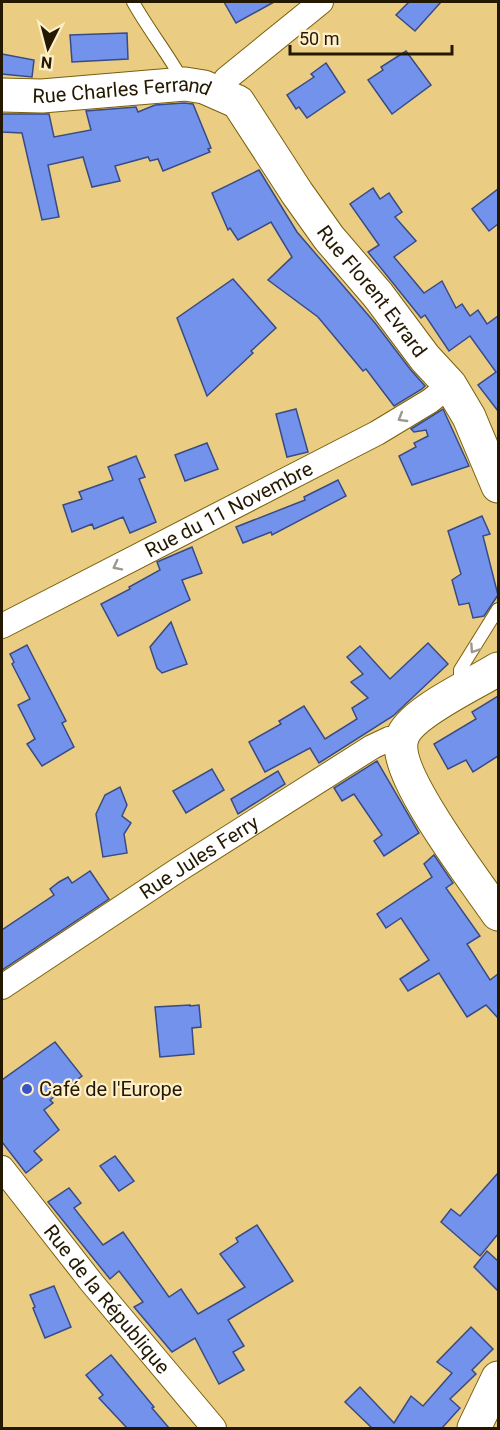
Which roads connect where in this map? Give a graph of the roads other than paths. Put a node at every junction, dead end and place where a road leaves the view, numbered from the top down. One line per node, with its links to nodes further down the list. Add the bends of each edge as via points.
1 (133, 2): 3 (lane)
2 (321, 2): 5 (street, via 226,80)
3 (185, 84): 4 (street, Rue Charles Ferrand, via 42,96); 5 (street, Rue Charles Ferrand, via 204,87)
4 (2, 95)
5 (228, 98): 6 (street, Rue Florent Evrard, via 329,238)
6 (450, 385): 7 (street, Rue Florent Evrard, via 469,417); 9 (street, Rue du 11 Novembre, one-way to 9, via 377,433)
7 (498, 486)
8 (498, 609): 11 (lane, one-way to 11, via 460,669)
9 (2, 626)
10 (498, 669): 11 (street)
11 (460, 691): 12 (street, via 418,718)
12 (402, 738): 13 (street, via 402,752 413,785); 14 (street, Rue Jules Ferry, via 372,747)
13 (498, 914)
14 (2, 987)
15 (2, 1168): 17 (street, Rue de la République)
16 (498, 1378): 18 (street)
17 (214, 1428)
18 (474, 1428)

